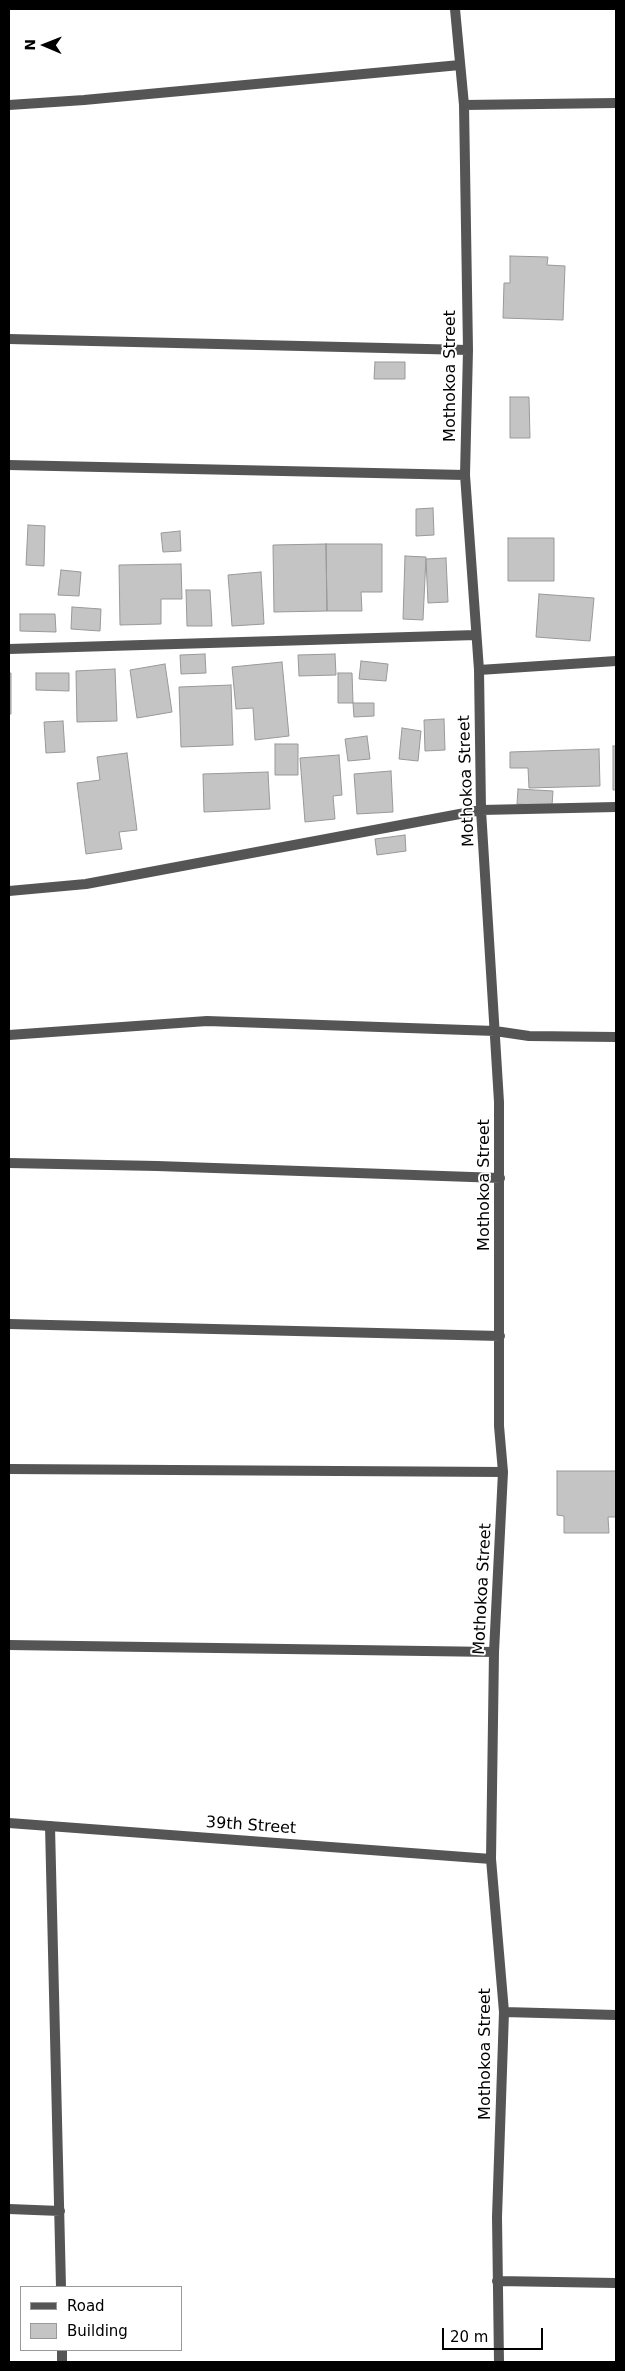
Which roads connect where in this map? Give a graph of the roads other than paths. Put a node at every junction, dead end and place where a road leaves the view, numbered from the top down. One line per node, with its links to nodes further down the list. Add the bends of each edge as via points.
1 (455, 9): 2 (street, Mothokoa Street)
2 (460, 65): 4 (street); 5 (street, Mothokoa Street)
3 (616, 104): 5 (street)
4 (9, 105)
5 (464, 105): 7 (street, Mothokoa Street)
6 (9, 339): 7 (street)
7 (468, 350): 9 (street, Mothokoa Street)
8 (9, 465): 9 (street)
9 (465, 475): 10 (street, Mothokoa Street)
10 (476, 636): 11 (street); 13 (street, Mothokoa Street)
11 (9, 649)
12 (616, 661): 13 (street)
13 (480, 670): 15 (street, Mothokoa Street)
14 (616, 807): 15 (street)
15 (482, 810): 16 (street, via 86,884); 17 (street, Mothokoa Street)
16 (9, 891)
17 (495, 1031): 18 (street, via 207,1021); 19 (street, via 530,1036); 21 (street, Mothokoa Street)
18 (9, 1035)
19 (616, 1037)
20 (9, 1164): 21 (street)
21 (500, 1178): 23 (street, Mothokoa Street)
22 (9, 1324): 23 (street)
23 (500, 1336): 25 (street, Mothokoa Street, via 499,1426)
24 (9, 1469): 25 (street)
25 (504, 1472): 27 (street, Mothokoa Street)
26 (9, 1645): 27 (street)
27 (494, 1652): 30 (street, Mothokoa Street)
28 (9, 1823): 29 (street, 39th Street)
29 (50, 1826): 30 (street, 39th Street); 34 (street)
30 (491, 1859): 31 (street, Mothokoa Street)
31 (504, 2012): 32 (street); 35 (street, Mothokoa Street)
32 (616, 2015)
33 (9, 2209): 34 (street)
34 (60, 2210): 37 (street)
35 (497, 2281): 36 (street); 38 (street, Mothokoa Street)
36 (616, 2284)
37 (61, 2286)
38 (499, 2362)

